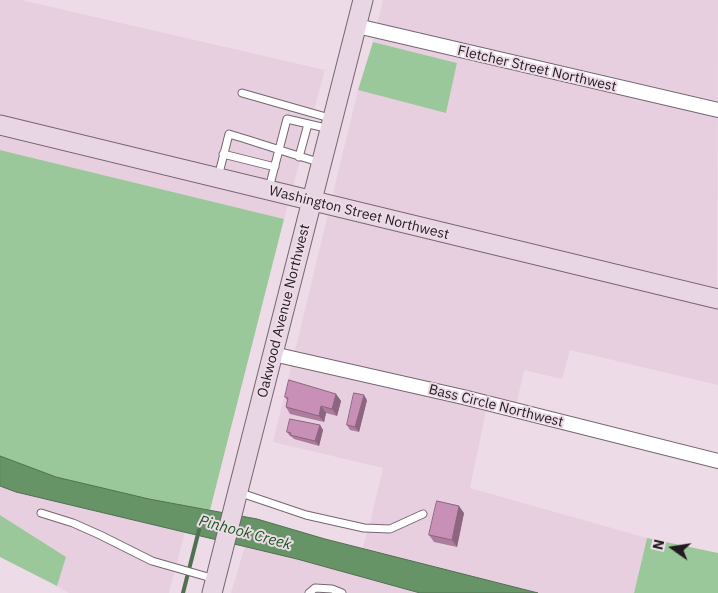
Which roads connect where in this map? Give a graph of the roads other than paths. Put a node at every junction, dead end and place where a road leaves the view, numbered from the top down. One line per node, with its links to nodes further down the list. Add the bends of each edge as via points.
1 (363, 0): 2 (main road, Oakwood Avenue Northwest)
2 (356, 26): 4 (street, Fletcher Street Northwest); 6 (main road, Oakwood Avenue Northwest)
3 (242, 93): 6 (lane)
4 (718, 110)
5 (308, 124): 6 (lane); 8 (lane, via 287,118); 10 (lane)
6 (332, 124): 11 (main road, Oakwood Avenue Northwest)
7 (0, 125): 13 (main road, Washington Street Northwest)
8 (279, 151): 9 (lane, via 229,134); 10 (lane); 12 (lane)
9 (224, 154): 12 (lane); 13 (lane)
10 (299, 157): 11 (lane)
11 (322, 163): 15 (main road, Oakwood Avenue Northwest)
12 (275, 167): 14 (lane)
13 (218, 179): 14 (main road, Washington Street Northwest)
14 (268, 191): 15 (main road, Washington Street Northwest)
15 (312, 202): 16 (main road, Washington Street Northwest); 17 (main road, Oakwood Avenue Northwest)
16 (718, 299)
17 (273, 354): 18 (street, Bass Circle Northwest); 19 (main road, Oakwood Avenue Northwest)
18 (718, 461)
19 (238, 492): 21 (lane, via 306,515 364,528 390,529); 22 (main road, Oakwood Avenue Northwest)
20 (41, 513): 22 (lane, via 73,523 152,561 194,574)
21 (424, 514)
22 (214, 586)
23 (309, 593): 24 (lane, via 315,588)
24 (342, 593)

